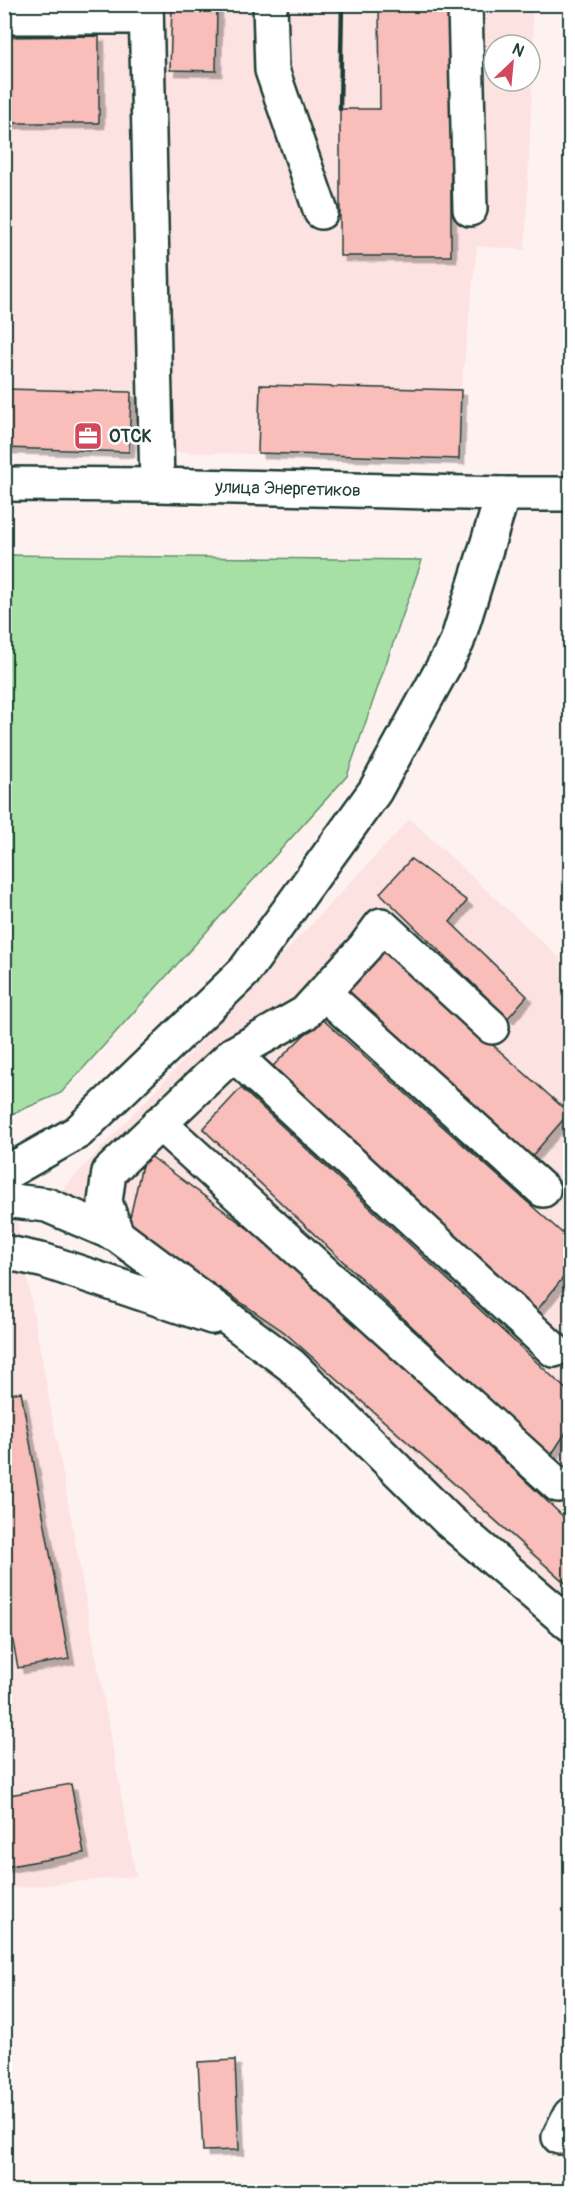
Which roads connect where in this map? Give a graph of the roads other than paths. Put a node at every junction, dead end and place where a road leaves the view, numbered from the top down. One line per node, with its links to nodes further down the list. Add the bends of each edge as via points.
1 (270, 4): 6 (street, via 272,70)
2 (465, 4): 5 (street)
3 (146, 11): 4 (street); 8 (street)
4 (4, 17)
5 (470, 209)
6 (321, 212)
7 (4, 484): 8 (street, улица Энергетиков)
8 (157, 485): 9 (street, улица Энергетиков)
9 (503, 494): 10 (street, улица Энергетиков); 15 (street, via 457,642 375,791 244,972 78,1132)
10 (570, 494)
11 (324, 993): 12 (street, via 381,925); 13 (street, via 305,1013); 16 (street)
12 (492, 1027)
13 (233, 1054): 14 (street); 21 (street)
14 (159, 1123): 18 (street, via 109,1172 105,1202); 22 (street)
15 (4, 1174)
16 (543, 1190)
17 (4, 1200): 18 (street, via 47,1205)
18 (117, 1235): 20 (street)
19 (4, 1252): 20 (street, via 45,1261)
20 (239, 1327): 23 (street, via 291,1365 449,1521)
21 (554, 1350)
22 (558, 1485)
23 (570, 1624)

